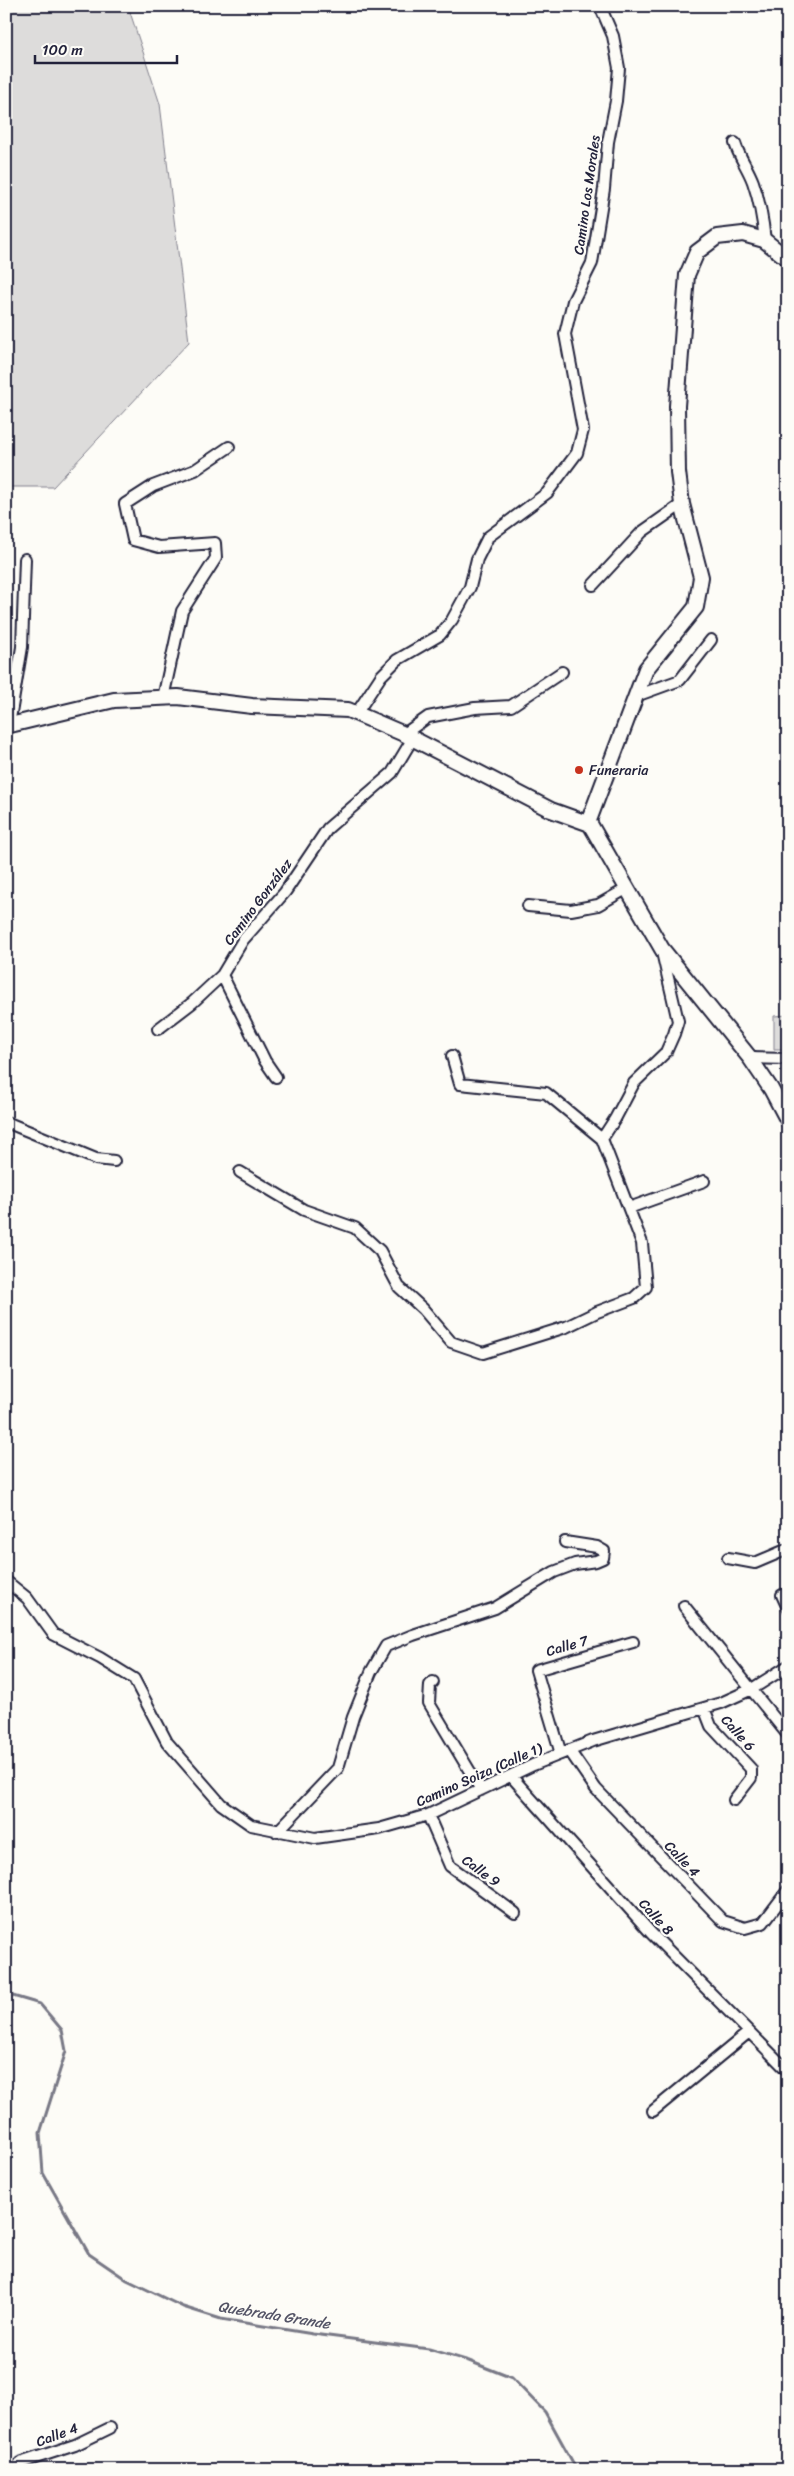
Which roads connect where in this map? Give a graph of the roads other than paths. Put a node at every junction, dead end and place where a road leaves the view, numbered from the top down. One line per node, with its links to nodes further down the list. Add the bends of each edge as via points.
1 (600, 6): 13 (street, Camino Los Morales, via 613,36 619,68 592,263 573,302 565,334 584,430 577,453 547,493 488,537 477,559 470,587 452,620 440,635 397,660 381,676)
2 (735, 143): 3 (street, via 762,210)
3 (765, 241): 4 (street); 6 (street, via 743,234 717,238 697,252 687,275 677,406)
4 (788, 259)
5 (228, 447): 12 (street, via 195,470 153,486 125,504 133,540 158,547 215,543 216,558 182,611)
6 (682, 504): 8 (street, via 642,532); 11 (street, via 700,577 696,607 646,670)
7 (25, 559): 14 (street, via 22,648)
8 (593, 585)
9 (711, 640): 11 (street, via 680,680)
10 (562, 672): 15 (street, via 511,706 475,708 428,717)
11 (636, 696): 16 (street)
12 (163, 698): 13 (street, via 348,710); 14 (street, via 114,700)
13 (356, 714): 15 (street)
14 (7, 726)
15 (408, 736): 16 (street, via 551,810); 20 (street, Camino González, via 392,773 328,828 285,892 243,940)
16 (588, 823): 17 (street, via 605,845)
17 (628, 888): 18 (street, via 598,905 571,910); 19 (street)
18 (528, 906)
19 (662, 949): 23 (street); 28 (street, via 678,1021 666,1052 634,1083 616,1120)
20 (222, 975): 21 (street, Camino González, via 192,1004); 25 (street)
21 (158, 1029)
22 (452, 1056): 28 (street, via 460,1084 546,1093)
23 (750, 1058): 24 (street); 26 (street)
24 (788, 1059)
25 (276, 1077)
26 (788, 1121)
27 (6, 1122): 29 (street, via 96,1159)
28 (602, 1139): 32 (street)
29 (114, 1161)
30 (240, 1172): 32 (street, via 304,1210 355,1228 380,1251 399,1287 451,1342 483,1353 566,1327 634,1298 646,1287 642,1243)
31 (704, 1181): 32 (street)
32 (629, 1208)
33 (565, 1542): 51 (street, via 597,1547 604,1551 603,1558 554,1572 495,1608 386,1646 370,1672 338,1768)
34 (788, 1549): 35 (street, via 755,1563)
35 (728, 1558)
36 (6, 1582): 51 (street, Camino Soiza (Calle 1), via 27,1598 53,1634 134,1680 166,1742 221,1804 251,1825)
37 (782, 1595): 39 (street)
38 (684, 1606): 43 (street)
39 (788, 1608)
40 (633, 1642): 46 (street, Calle 7, via 536,1670)
41 (788, 1666): 43 (street, Camino Soiza (Calle 1))
42 (434, 1682): 48 (street, via 430,1686 429,1703)
43 (752, 1689): 44 (street, Camino Soiza (Calle 1)); 45 (street)
44 (704, 1708): 46 (street, Camino Soiza (Calle 1)); 49 (street, Calle 6, via 711,1726 751,1769 751,1778)
45 (788, 1735)
46 (565, 1752): 47 (street, Camino Soiza (Calle 1)); 52 (street, Calle 4, via 596,1789 723,1921 745,1928 763,1924)
47 (511, 1776): 48 (street, Camino Soiza (Calle 1)); 54 (street, Calle 8, via 651,1933)
48 (481, 1790): 50 (street, Camino Soiza (Calle 1))
49 (734, 1800)
50 (428, 1815): 51 (street, Camino Soiza (Calle 1), via 379,1829 315,1838); 53 (street, Calle 9, via 450,1866)
51 (277, 1832)
52 (788, 1890)
53 (515, 1913)
54 (749, 2032): 55 (street, Calle 8); 56 (street)
55 (788, 2071)
56 (654, 2110)
57 (110, 2428): 58 (street, Calle 4, via 75,2445 20,2463)
58 (15, 2470)

